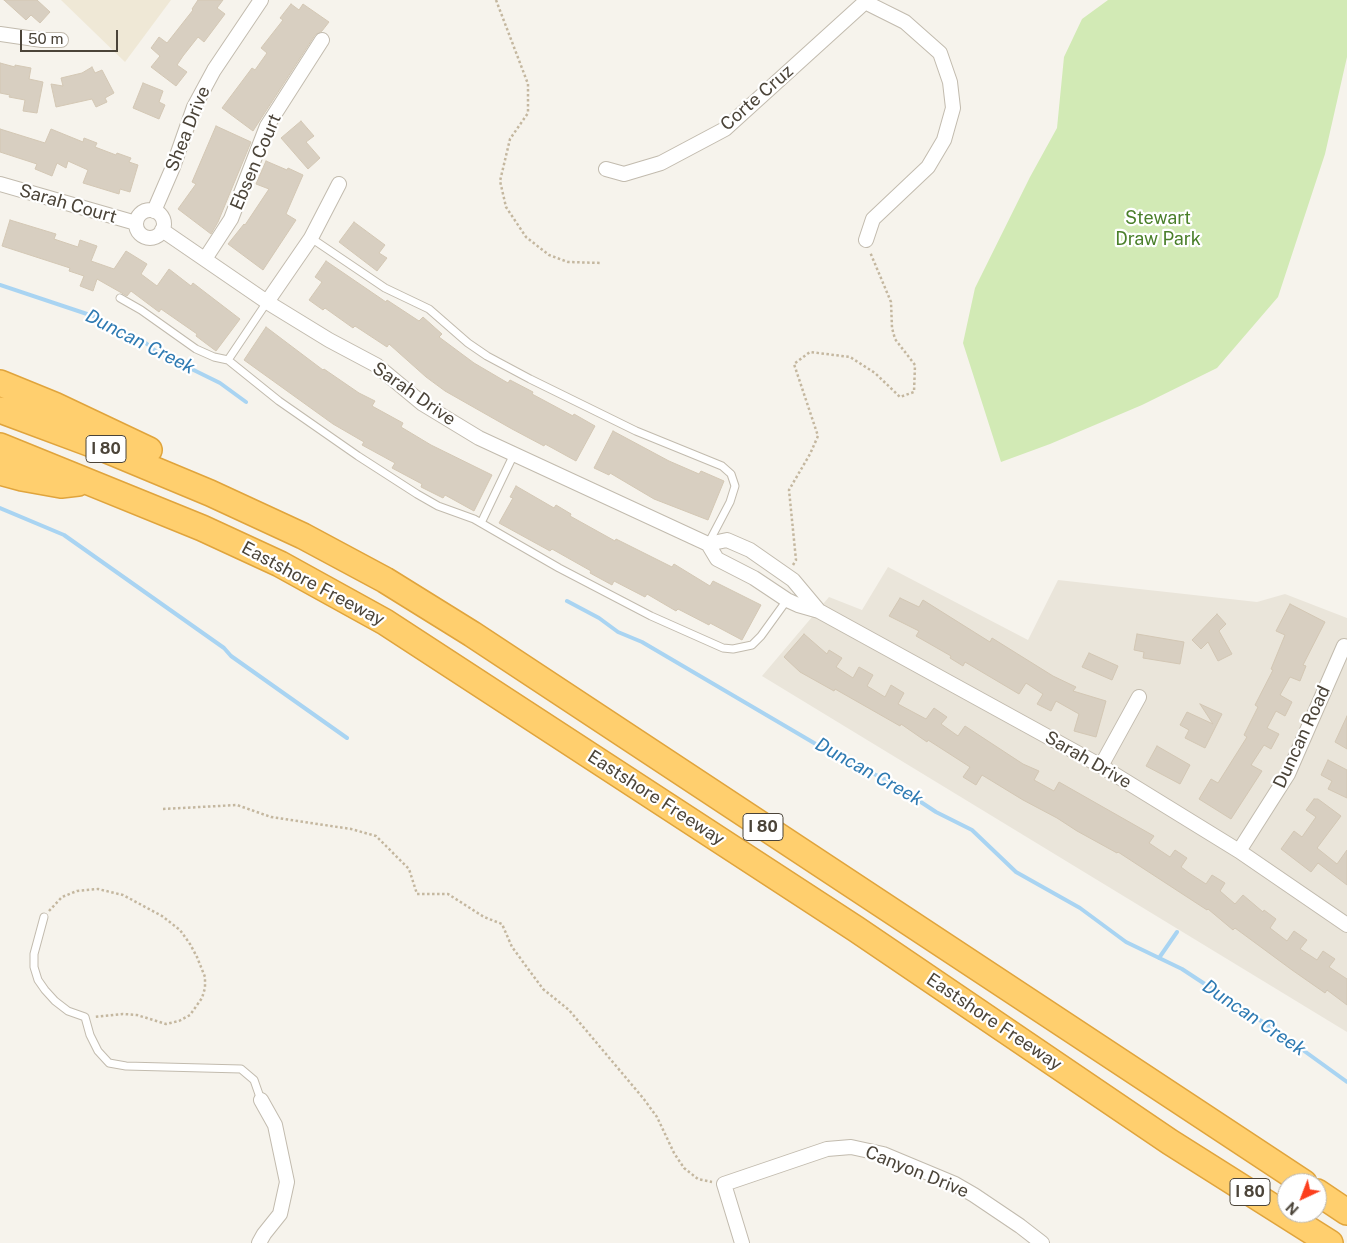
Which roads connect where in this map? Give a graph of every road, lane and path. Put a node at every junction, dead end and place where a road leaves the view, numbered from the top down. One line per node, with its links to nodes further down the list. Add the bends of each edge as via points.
1 (261, 0): 10 (street, Shea Drive, via 214,70 194,108)
2 (496, 0): 16 (path, via 528,84 528,113 510,139 500,181 506,207 526,237 549,255 568,262)
3 (864, 1): 7 (street, Corte Cruz, via 725,129 661,163 624,174); 14 (street, via 906,22 940,53 950,82 953,108 944,140 928,167 873,219)
4 (0, 34): 5 (street)
5 (61, 40)
6 (322, 40): 15 (street, Ebsen Court, via 267,126 231,219)
7 (606, 169)
8 (0, 184): 11 (street, Sarah Court)
9 (339, 184): 13 (street)
10 (154, 211): 11 (street, via 142,212); 12 (street, via 164,222)
11 (136, 223): 12 (street, via 138,232 146,238 156,237)
12 (162, 230): 15 (street, Sarah Drive)
13 (311, 238): 18 (street); 28 (lane, via 384,288 429,309 487,356 636,431 722,466 731,474 735,486)
14 (866, 240): 29 (path, via 891,302 895,339 914,364 914,392 900,397 876,373 850,357 810,352 794,364 818,436 788,490 796,560)
15 (205, 259): 18 (street, Sarah Drive)
16 (602, 263)
17 (120, 298): 19 (lane, via 196,349)
18 (268, 302): 19 (lane); 23 (street, Sarah Drive, via 376,365 423,404 479,438)
19 (228, 360): 27 (lane, via 279,401 408,489 438,506)
20 (0, 383): 26 (highway, via 162,456)
21 (0, 410): 26 (highway, Eastshore Freeway / I 80)
22 (0, 446): 25 (highway, Eastshore Freeway / I 80)
23 (514, 454): 27 (lane); 28 (street, Sarah Drive)
24 (0, 472): 25 (highway, via 61,485)
25 (90, 482): 41 (highway, Eastshore Freeway / I 80, via 280,564 385,622 856,929)
26 (210, 493): 42 (highway, Eastshore Freeway / I 80, via 303,536 385,580 456,624)
27 (482, 523): 30 (lane, via 626,603 723,648 752,645)
28 (708, 544): 29 (street, Sarah Drive, via 727,540 750,550); 30 (street, Sarah Drive, via 717,559)
29 (786, 575): 31 (street, Sarah Drive)
30 (787, 600): 31 (street, Sarah Drive)
31 (819, 611): 34 (street, Sarah Drive)
32 (1344, 646): 36 (street, Duncan Road, via 1288,774)
33 (1139, 697): 34 (street)
34 (1101, 766): 36 (street, Sarah Drive)
35 (163, 809): 43 (path, via 238,805 271,816 376,836 409,869 417,894 448,894 484,917 502,924 512,947 544,989 569,1010 643,1098 684,1168 698,1179)
36 (1239, 851): 38 (street, Sarah Drive)
37 (44, 917): 39 (lane, via 34,954 38,980 55,1001); 39 (path, via 62,897 77,891 98,889 122,895 162,916 180,930 205,977 202,998 190,1015 166,1024 137,1015)
38 (1347, 925)
39 (84, 1017): 40 (lane, via 98,1051 109,1063 241,1068 254,1080)
40 (260, 1100): 46 (street, via 276,1125 287,1182 280,1214)
41 (1170, 1142): 49 (highway, via 1200,1176); 50 (highway, Eastshore Freeway / I 80)
42 (1289, 1173)
43 (724, 1184): 47 (street); 48 (street, Canyon Drive, via 827,1149 866,1149 955,1184)
44 (1327, 1199): 45 (highway)
45 (1347, 1212)
46 (259, 1243)
47 (742, 1243)
48 (1042, 1243)
49 (1300, 1243)
50 (1330, 1243)

